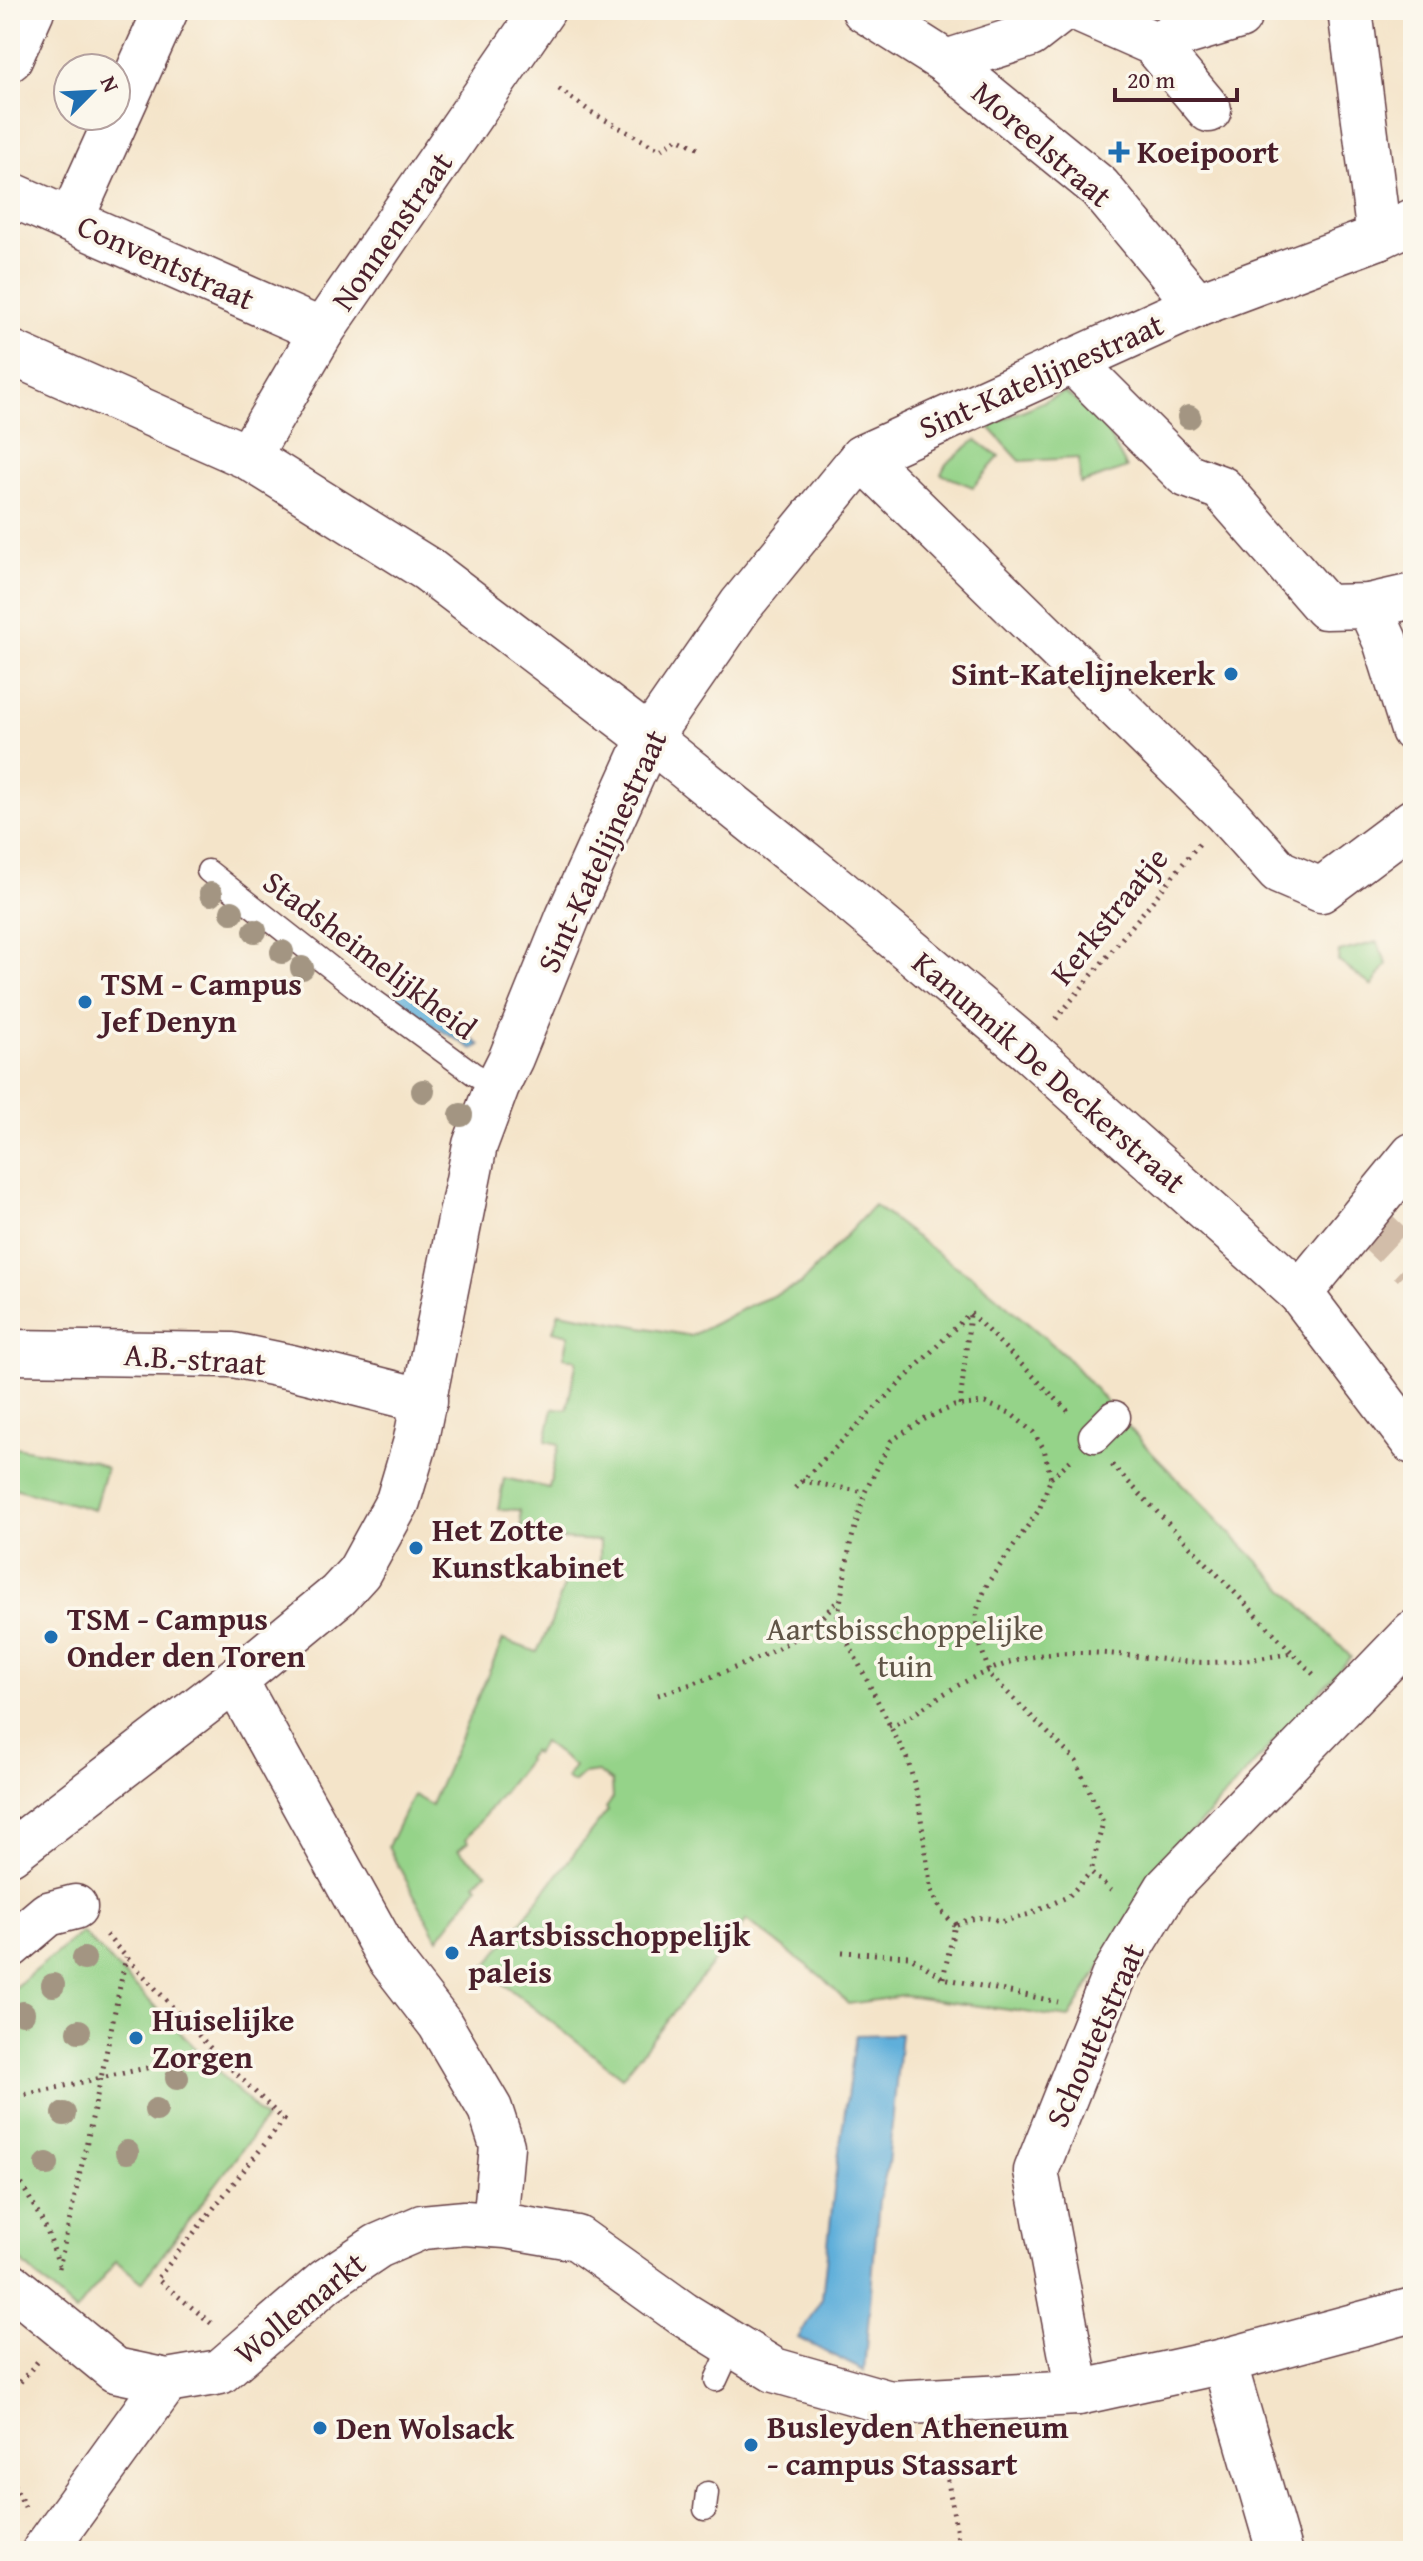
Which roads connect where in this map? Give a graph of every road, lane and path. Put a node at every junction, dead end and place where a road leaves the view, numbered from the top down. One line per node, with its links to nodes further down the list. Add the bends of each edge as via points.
1 (32, 10): 10 (street)
2 (166, 10): 16 (street)
3 (543, 10): 19 (street, Nonnenstraat)
4 (864, 10): 11 (street, Moreelstraat)
5 (1062, 10): 11 (street, via 1030,35)
6 (1078, 10): 9 (street)
7 (1350, 10): 17 (street)
8 (1239, 17): 9 (street)
9 (1153, 43): 13 (street)
10 (10, 59)
11 (946, 62): 18 (street, Moreelstraat, via 1099,187)
12 (559, 89): 14 (path, via 660,150 678,138)
13 (1209, 110)
14 (701, 150)
15 (10, 194): 16 (street, Conventstraat)
16 (71, 220): 19 (street, Conventstraat)
17 (1396, 229): 18 (street, Sint-Katelijnestraat)
18 (1197, 305): 21 (street, Sint-Katelijnestraat)
19 (322, 331): 22 (street, Nonnenstraat)
20 (10, 352): 22 (street, Kanunnik De Deckerstraat)
21 (1072, 361): 23 (street, Sint-Katelijnestraat); 25 (street, via 1186,475 1221,488 1325,607)
22 (248, 457): 27 (street, Kanunnik De Deckerstraat, via 427,569)
23 (862, 457): 27 (street, Sint-Katelijnestraat, via 741,605); 28 (street)
24 (1413, 596): 25 (street)
25 (1369, 606): 26 (street)
26 (1413, 730)
27 (649, 738): 31 (street, Kanunnik De Deckerstraat); 32 (street, Sint-Katelijnestraat)
28 (1225, 812): 29 (street, via 1279,872 1321,890); 31 (path, Kerkstraatje)
29 (1413, 821)
30 (208, 871): 32 (lane, Stadsheimelijkheid, via 358,989)
31 (1030, 1051): 34 (street, Kanunnik De Deckerstraat)
32 (497, 1086): 37 (street, Sint-Katelijnestraat, via 475,1145)
33 (1413, 1155): 34 (street)
34 (1300, 1293): 39 (street, Kanunnik De Deckerstraat)
35 (970, 1313): 38 (path); 40 (path); 45 (path, via 1098,1433)
36 (10, 1352): 37 (street, A.B.-straat, via 233,1355)
37 (425, 1401): 47 (street, Sint-Katelijnestraat, via 398,1501 359,1572)
38 (960, 1405): 42 (path, via 891,1441); 46 (path, via 985,1403 1010,1413 1044,1449 1051,1478 1039,1510 987,1584 976,1613)
39 (1413, 1442)
40 (801, 1481): 41 (path); 42 (path)
41 (795, 1488)
42 (865, 1492): 43 (path)
43 (841, 1598): 48 (path, via 811,1627 780,1646 704,1681); 50 (path, via 837,1621)
44 (1413, 1633): 49 (street, Schoutetstraat)
45 (1292, 1653): 46 (path, via 1215,1663 1066,1653); 49 (path)
46 (988, 1670): 50 (path); 52 (path, via 1076,1761 1103,1822)
47 (235, 1680): 51 (street, Sint-Katelijnestraat); 65 (street, via 389,1958 440,2024 490,2109 502,2146)
48 (658, 1695)
49 (1345, 1706): 73 (street, Schoutetstraat, via 1167,1888 1114,1975 1036,2171)
50 (889, 1726): 55 (path, via 908,1761 918,1797 931,1890)
51 (10, 1853)
52 (1091, 1872): 53 (path); 55 (path, via 1069,1896 1030,1914 1001,1922 973,1917)
53 (1122, 1901)
54 (75, 1907): 56 (street, via 48,1914); 58 (path)
55 (955, 1925): 59 (path)
56 (10, 1946)
57 (842, 1952): 59 (path, via 909,1956)
58 (126, 1957): 61 (path); 62 (path)
59 (943, 1978): 60 (path)
60 (1065, 2003)
61 (215, 2053): 62 (path); 71 (path, via 284,2120 157,2279 213,2325)
62 (101, 2078): 63 (path); 66 (path)
63 (10, 2098)
64 (10, 2163): 66 (path, via 46,2228)
65 (495, 2225): 71 (street, Wollemarkt, via 422,2227 378,2246 326,2281); 73 (street, Wollemarkt, via 577,2238 683,2314 724,2363 774,2370 890,2403)
66 (59, 2266): 69 (path, via 69,2293)
67 (10, 2284): 69 (street)
68 (1413, 2310): 70 (street, Wollemarkt)
69 (50, 2317): 72 (street, via 115,2370)
70 (1224, 2361): 73 (street, Wollemarkt); 77 (street)
71 (220, 2372): 72 (street, Wollemarkt)
72 (167, 2381): 75 (street)
73 (1078, 2393)
74 (945, 2464): 76 (path)
75 (44, 2551)
76 (960, 2551)
77 (1279, 2551)

